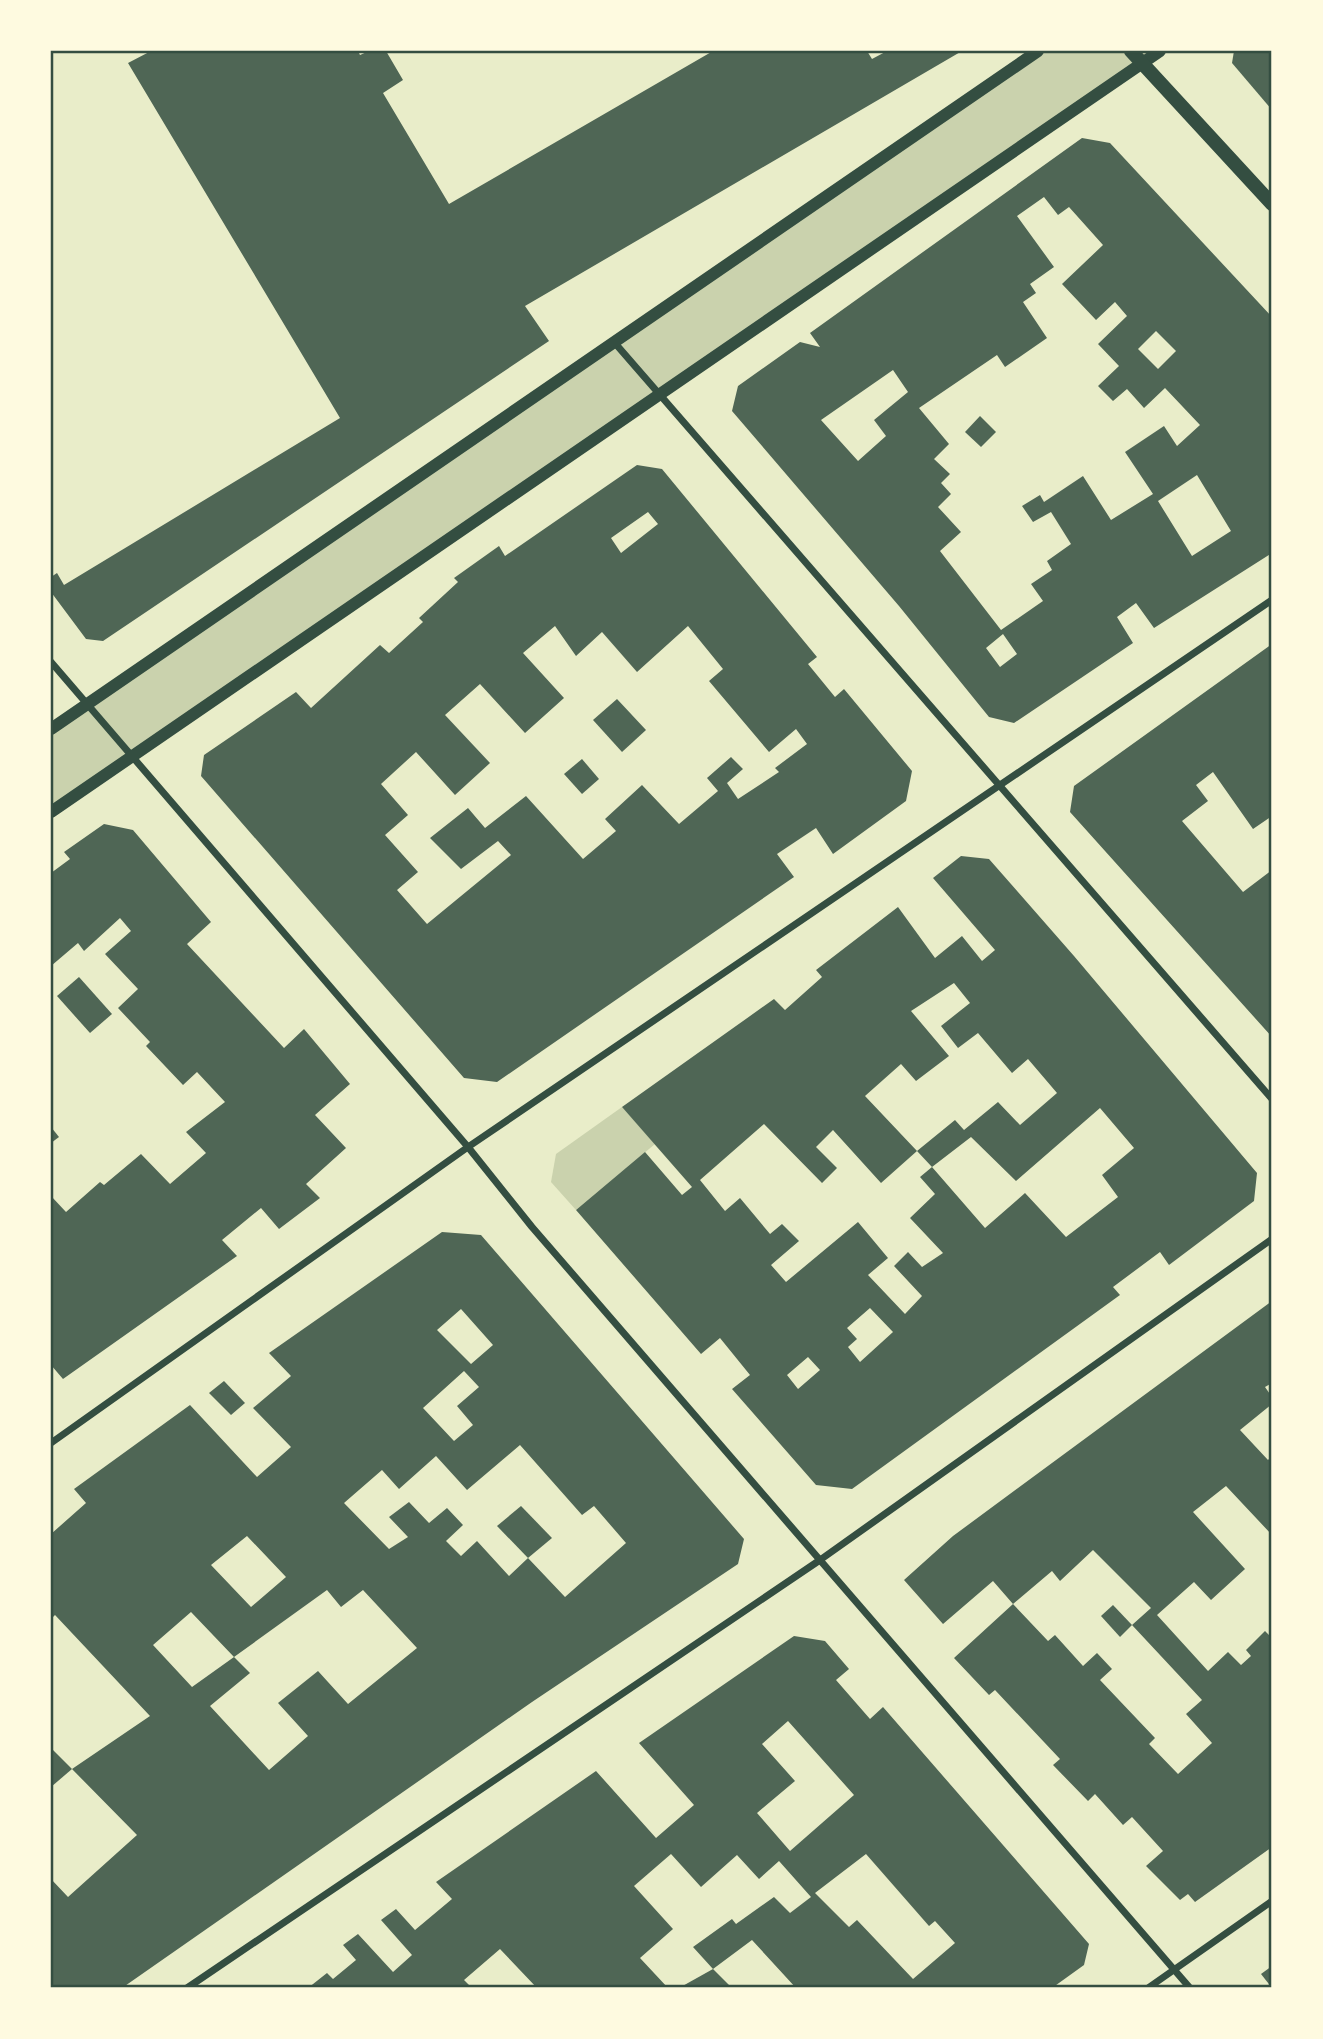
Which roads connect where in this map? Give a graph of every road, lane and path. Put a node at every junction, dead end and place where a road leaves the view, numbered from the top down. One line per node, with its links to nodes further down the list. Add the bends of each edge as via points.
1 (1038, 51): 6 (street)
2 (1131, 51): 4 (main road)
3 (1160, 51): 4 (street)
4 (1142, 62): 5 (main road); 7 (street)
5 (1272, 204)
6 (614, 342): 7 (street); 10 (street)
7 (660, 394): 12 (street); 13 (street)
8 (1272, 600): 13 (street)
9 (51, 662): 10 (street)
10 (87, 704): 11 (street); 12 (street)
11 (51, 729)
12 (130, 758): 14 (street); 16 (street)
13 (1000, 787): 15 (street); 16 (street)
14 (51, 812)
15 (1272, 1099)
16 (468, 1147): 18 (street); 19 (street)
17 (1272, 1239): 19 (street)
18 (51, 1443)
19 (820, 1560): 21 (street); 22 (street)
20 (1272, 1901): 21 (street)
21 (1174, 1970): 23 (street); 24 (street)
22 (187, 1988)
23 (1149, 1988)
24 (1189, 1988)

